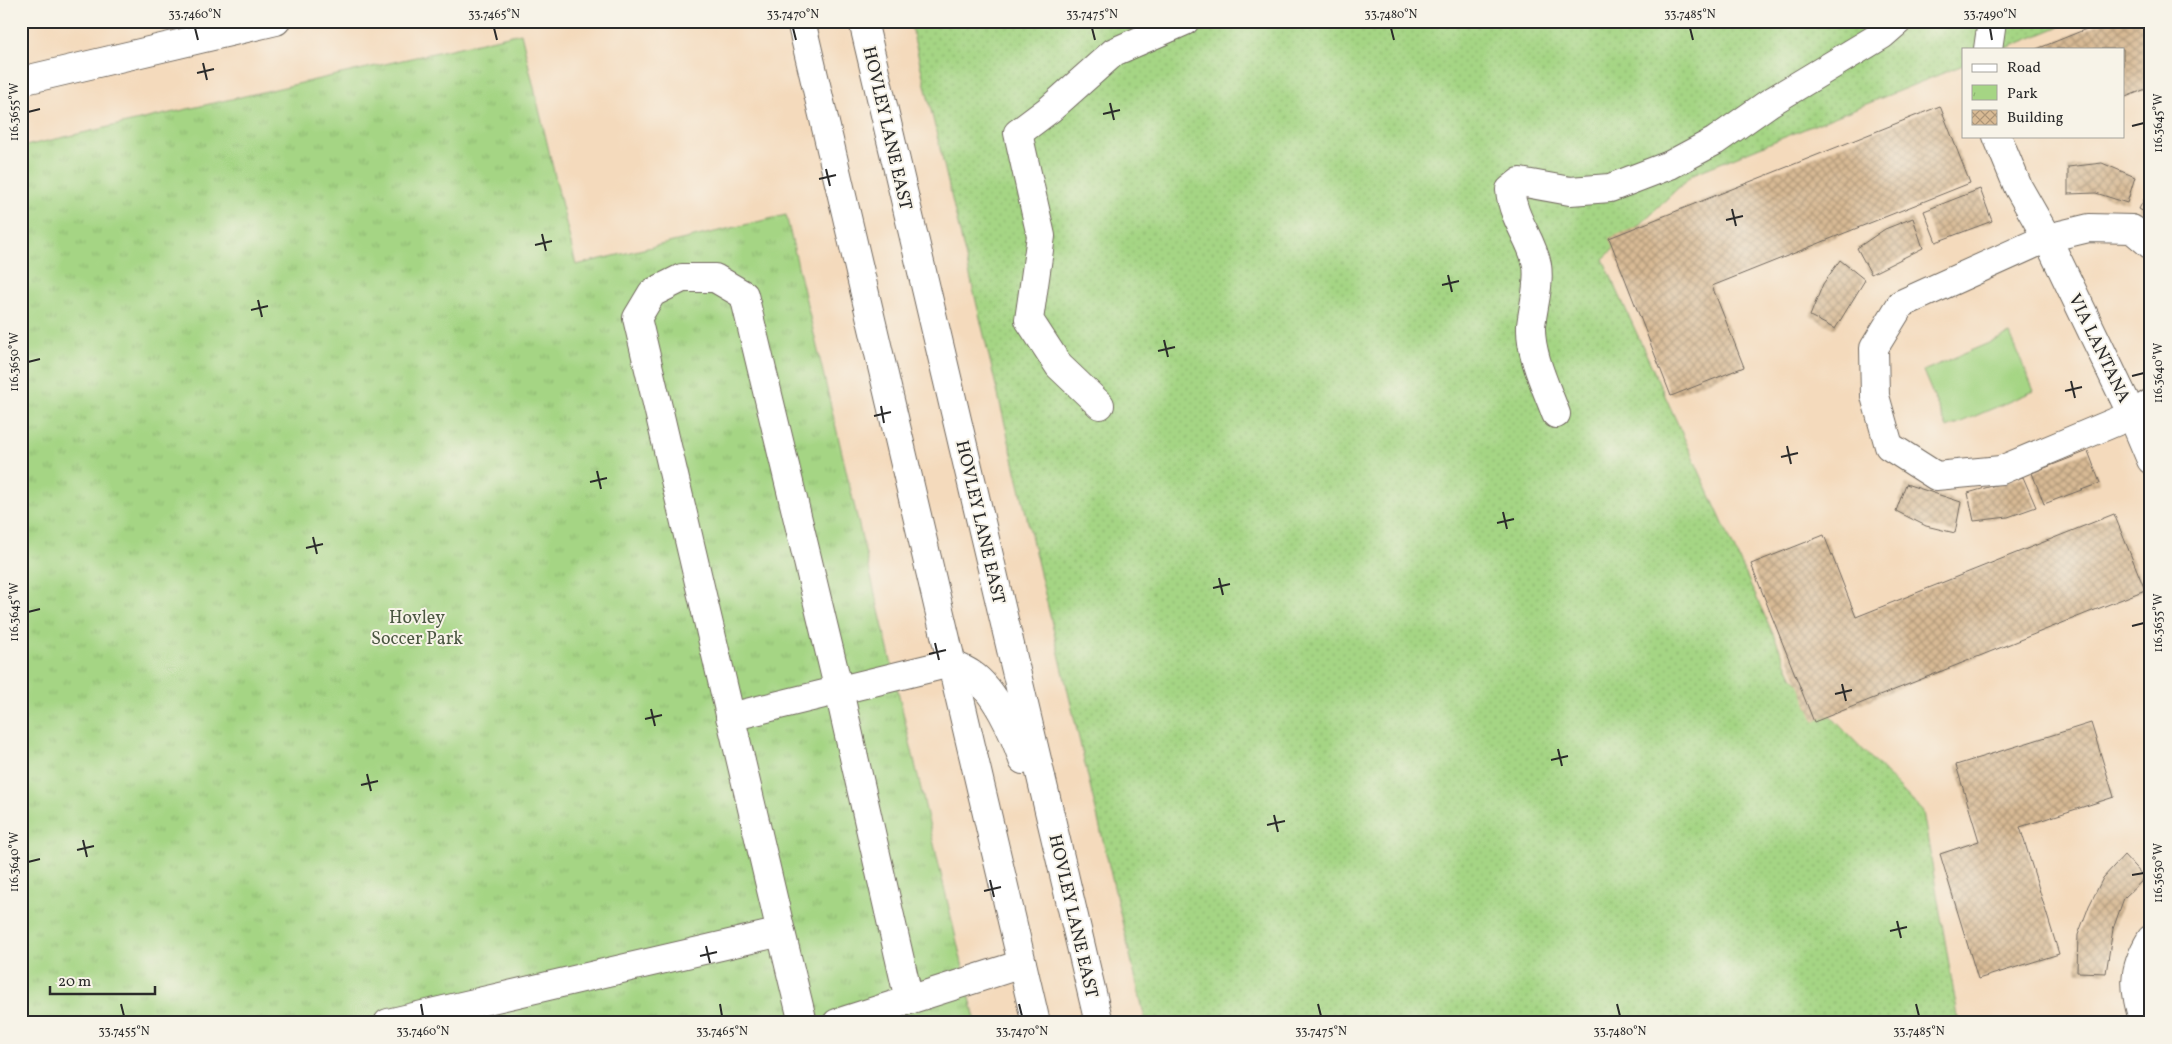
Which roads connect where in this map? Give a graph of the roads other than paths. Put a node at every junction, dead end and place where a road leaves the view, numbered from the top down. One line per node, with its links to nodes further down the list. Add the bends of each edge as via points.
1 (276, 21): 8 (street)
2 (801, 21): 16 (street)
3 (863, 21): 19 (street, HOVLEY LANE EAST)
4 (1185, 21): 12 (street, via 1114,52 1018,133 1041,236 1029,320 1058,366)
5 (1898, 21): 14 (street, via 1882,35 1769,103 1715,141 1670,165 1610,188 1570,191 1520,182 1510,190 1512,206 1537,264 1531,328 1536,360)
6 (1992, 21): 7 (street)
7 (1988, 48)
8 (21, 81)
9 (1997, 138): 10 (street, VIA LANTANA, via 2018,187)
10 (2046, 238): 11 (street, via 2089,228 2132,229); 13 (street, VIA LANTANA); 13 (street, via 1902,304 1874,348 1875,396 1889,446 1936,476 2001,470)
11 (2151, 245)
12 (1100, 405)
13 (2141, 409): 15 (street, VIA LANTANA)
14 (1556, 414)
15 (2151, 460)
16 (951, 663): 17 (street); 19 (street, via 973,675 988,691 1014,734); 22 (street)
17 (839, 691): 18 (street); 18 (street, via 744,296 715,278 682,278 652,293 637,318); 23 (street)
18 (730, 716): 20 (street)
19 (1068, 896): 28 (street, HOVLEY LANE EAST)
20 (781, 932): 24 (street); 25 (street)
21 (2151, 939): 29 (street, via 2140,957 2134,990)
22 (1022, 964): 23 (street); 27 (street)
23 (909, 1000): 26 (street)
24 (388, 1023)
25 (803, 1023)
26 (837, 1023)
27 (1036, 1023)
28 (1099, 1023)
29 (2144, 1023)

